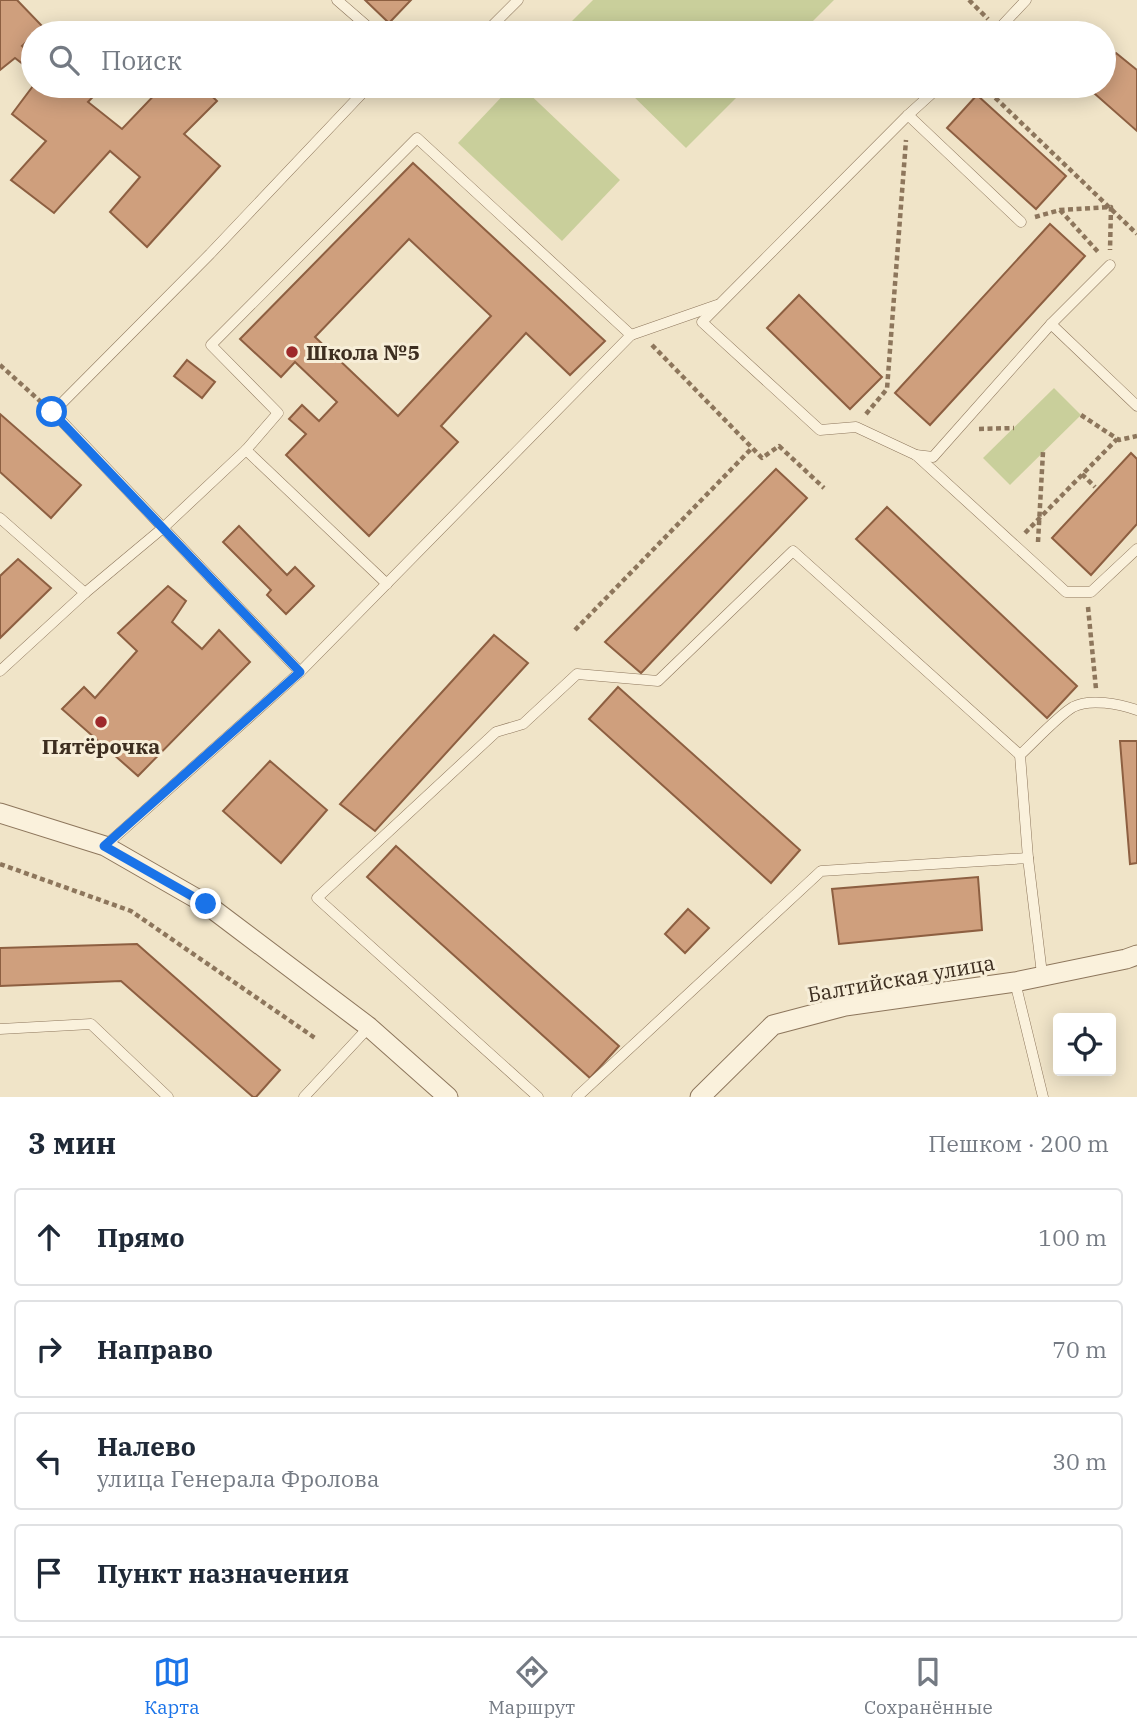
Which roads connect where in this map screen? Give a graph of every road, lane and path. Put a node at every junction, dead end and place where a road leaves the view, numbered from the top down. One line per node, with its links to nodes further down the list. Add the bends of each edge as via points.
1 (337, 0): 5 (lane)
2 (518, 0): 6 (lane)
3 (970, 0): 7 (path)
4 (1026, 0): 8 (lane)
5 (361, 21)
6 (497, 21)
7 (988, 21)
8 (1006, 21)
9 (358, 98): 23 (lane)
10 (927, 98): 12 (lane)
11 (996, 98): 13 (path)
12 (908, 115): 15 (lane); 18 (lane); 25 (path, via 887,389)
13 (1111, 207): 14 (path); 16 (path); 17 (path)
14 (1059, 209): 15 (path); 17 (path)
15 (1021, 222)
16 (1137, 234)
17 (1110, 265): 19 (lane)
18 (720, 304): 20 (lane); 25 (lane, via 702,323 820,430)
19 (1051, 324): 22 (lane); 27 (lane)
20 (635, 334): 30 (path); 31 (lane, via 417,138 211,345 278,413); 43 (lane)
21 (0, 365): 23 (path)
22 (1137, 406)
23 (52, 412): 39 (lane)
24 (1081, 415): 29 (path)
25 (856, 427): 33 (lane)
26 (1014, 428): 27 (path)
27 (957, 430): 33 (lane, via 933,457)
28 (1137, 436): 29 (path)
29 (1117, 439): 34 (path)
30 (752, 448): 36 (path, via 762,458 779,446); 46 (path)
31 (246, 450): 39 (lane); 43 (lane)
32 (1043, 453): 37 (path)
33 (916, 456): 40 (lane)
34 (1082, 474): 35 (path); 37 (path)
35 (1095, 486)
36 (824, 488)
37 (1038, 518): 40 (path); 42 (path)
38 (2, 524): 45 (lane)
39 (163, 527): 45 (lane); 48 (lane)
40 (1014, 544): 42 (lane)
41 (1137, 549): 44 (lane)
42 (1037, 565): 44 (lane, via 1066,592)
43 (387, 584): 48 (lane)
44 (1086, 592): 49 (path)
45 (85, 593): 47 (lane)
46 (575, 631)
47 (0, 671)
48 (300, 672): 53 (lane)
49 (1098, 703): 50 (lane); 51 (lane, via 1074,706)
50 (1137, 710)
51 (1020, 755): 54 (lane); 65 (lane, via 793,551 658,681 577,674 523,724 496,732 317,898)
52 (0, 813): 53 (street)
53 (104, 846): 59 (street, via 206,904)
54 (1028, 858): 57 (lane); 66 (lane, via 821,871)
55 (0, 864): 61 (path, via 131,911)
56 (1137, 954): 57 (street, Балтийская улица, via 1126,960)
57 (1042, 974): 58 (street, Балтийская улица)
58 (1015, 982): 67 (street, Балтийская улица, via 845,1006 773,1025); 68 (lane)
59 (369, 1027): 63 (lane); 64 (street)
60 (0, 1029): 62 (lane, via 91,1024)
61 (315, 1038)
62 (165, 1096)
63 (303, 1097)
64 (448, 1097)
65 (538, 1097)
66 (577, 1097)
67 (700, 1097)
68 (1043, 1097)

